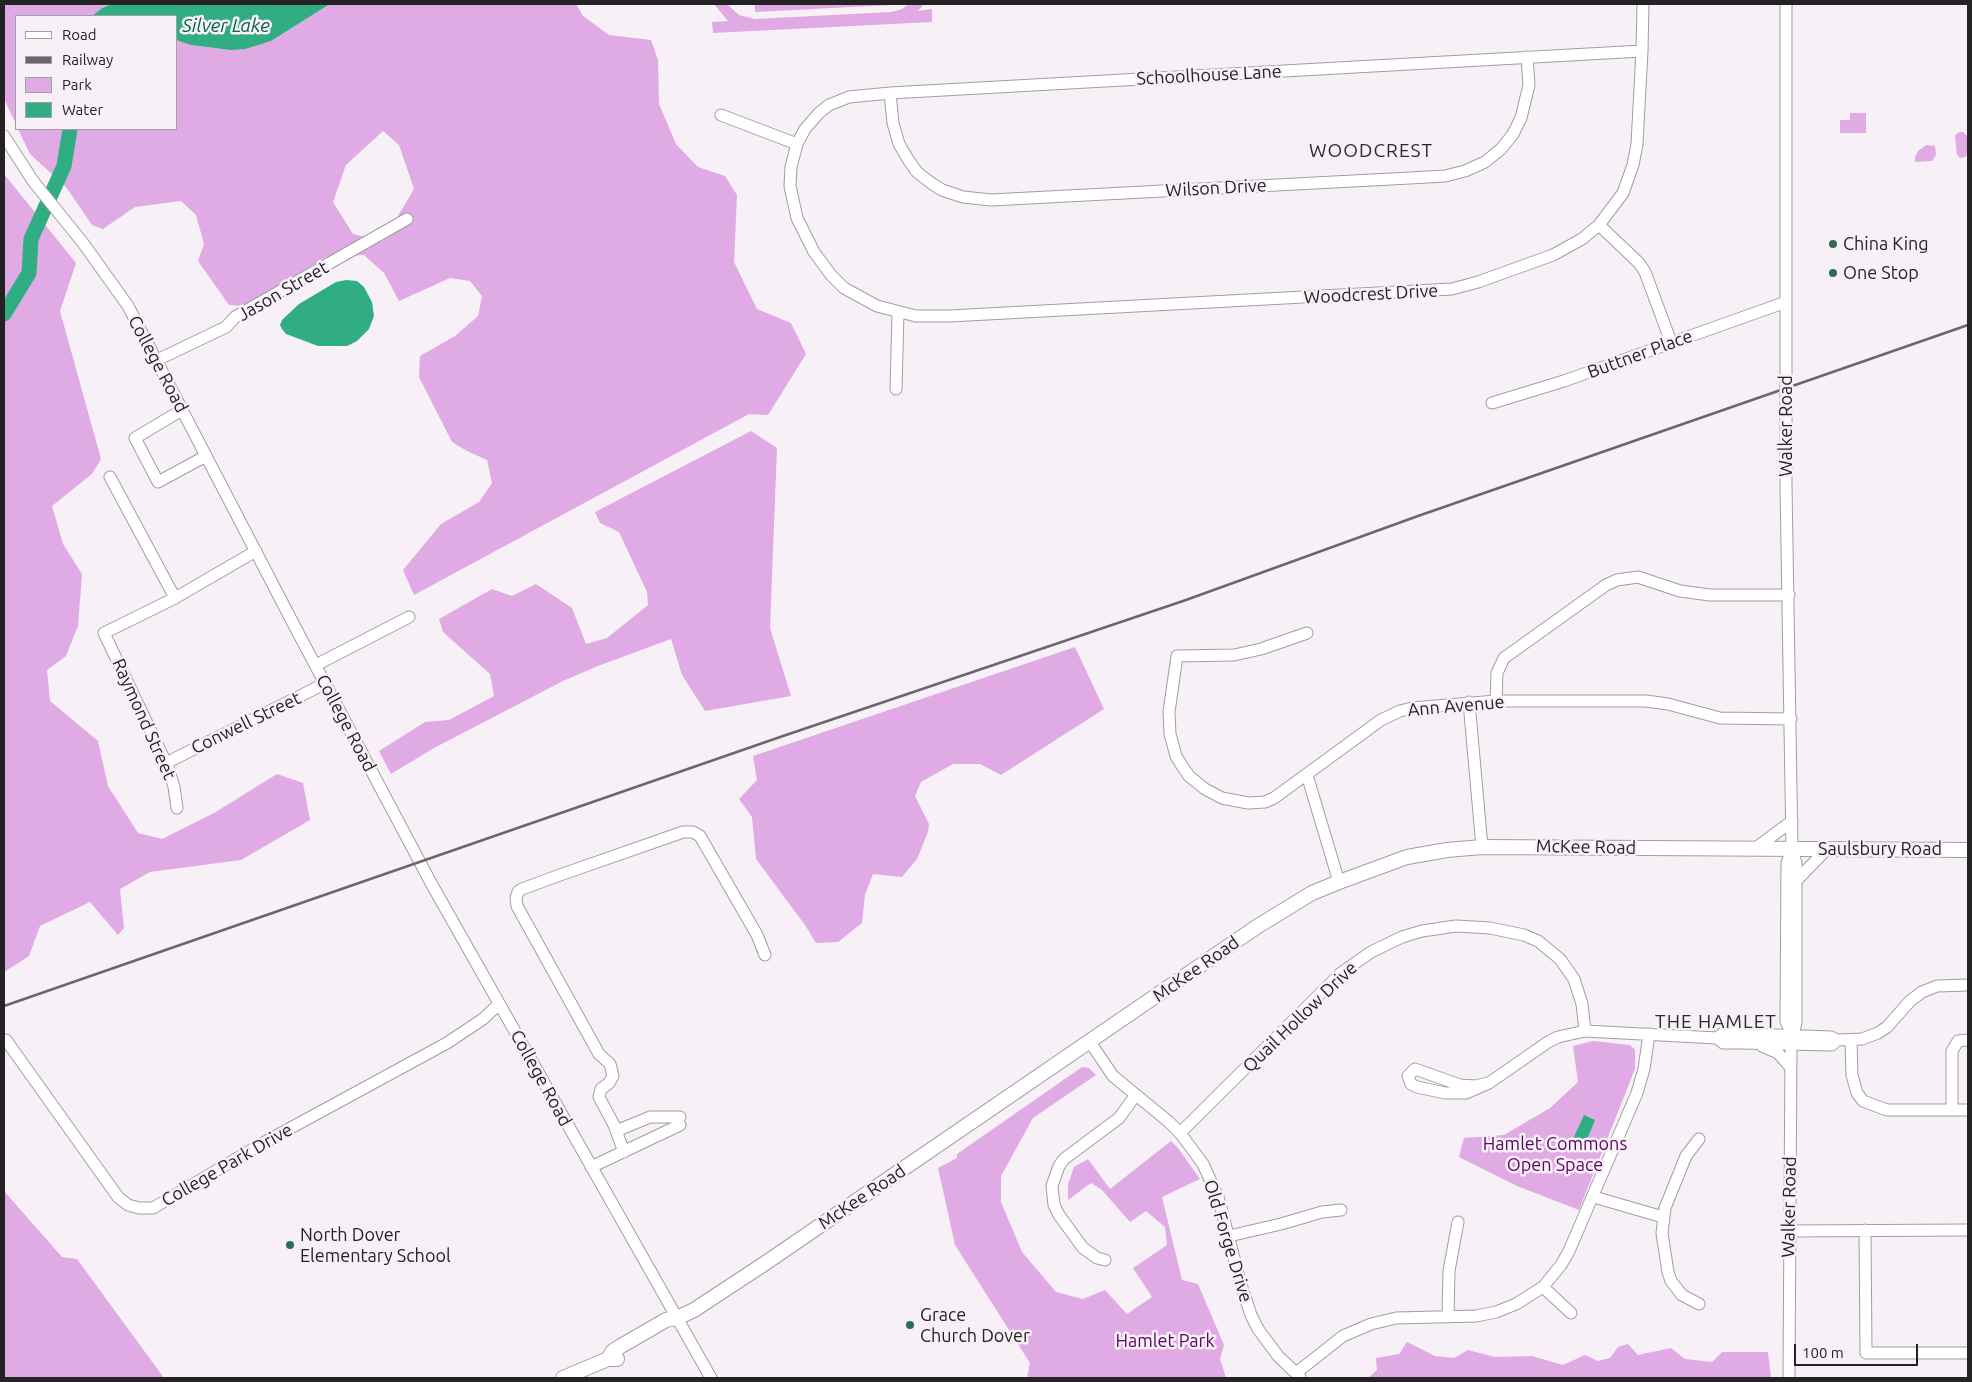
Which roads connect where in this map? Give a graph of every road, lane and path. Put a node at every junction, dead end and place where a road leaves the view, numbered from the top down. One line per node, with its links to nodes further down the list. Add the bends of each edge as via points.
1 (1643, 4): 3 (street, Woodcrest Drive)
2 (1786, 4): 11 (street, Walker Road)
3 (1642, 51): 4 (street, Schoolhouse Lane); 10 (street, Woodcrest Drive, via 1633,166 1622,193)
4 (1527, 57): 5 (street, Schoolhouse Lane); 5 (street, Wilson Drive, via 1529,85 1521,118 1513,134 1485,162 1446,176 991,200 963,197 937,186 908,162 893,123)
5 (890, 93): 8 (street, Schoolhouse Lane, via 849,97 829,105 805,129)
6 (721, 115): 8 (street)
7 (4, 136): 14 (street, College Road, via 33,181 107,274)
8 (797, 144): 12 (street, Woodcrest Drive, via 790,186 797,218 814,252 844,288)
9 (407, 219): 14 (street, Jason Street, via 235,317 226,327)
10 (1599, 225): 12 (street, Woodcrest Drive, via 1553,255 1452,289 950,316); 13 (street, via 1645,272)
11 (1786, 302): 13 (street, Buttner Place); 21 (street, Walker Road)
12 (898, 313): 15 (street)
13 (1672, 342): 16 (street, Buttner Place)
14 (157, 360): 17 (street, College Road)
15 (896, 389)
16 (1492, 403)
17 (182, 410): 18 (street, College Road); 18 (street, via 134,438 158,482)
18 (206, 456): 20 (street, College Road)
19 (110, 477): 22 (street)
20 (256, 551): 22 (street); 25 (street, College Road)
21 (1789, 595): 27 (street, via 1710,595 1680,591 1638,577 1617,580 1504,658 1498,673); 29 (street, Walker Road)
22 (175, 598): 30 (street, Raymond Street, via 104,633)
23 (409, 617): 25 (street)
24 (1307, 633): 31 (street, Ann Avenue, via 1234,655 1177,656 1169,712 1170,734 1182,766 1197,783 1222,798 1256,803 1274,798)
25 (316, 665): 26 (street, College Road)
26 (326, 683): 30 (street, Conwell Street); 43 (street, College Road)
27 (1496, 701): 28 (street, Ann Avenue); 29 (street, Ann Avenue, via 1646,701 1720,718)
28 (1469, 702): 31 (street, Ann Avenue, via 1412,708 1390,715); 34 (street)
29 (1792, 719): 33 (street, Walker Road)
30 (166, 763): 32 (street, Raymond Street)
31 (1307, 775): 40 (street)
32 (177, 808)
33 (1792, 821): 35 (street); 36 (street, Walker Road)
34 (1482, 847): 35 (main road, McKee Road); 40 (main road, McKee Road, via 1407,857)
35 (1756, 848): 36 (main road, McKee Road)
36 (1792, 849): 37 (main road, Saulsbury Road); 39 (street, Walker Road); 48 (street, Walker Road, via 1787,863 1786,1021)
37 (1827, 849): 38 (main road, Saulsbury Road); 39 (street)
38 (1968, 850)
39 (1796, 881): 48 (street, Walker Road, via 1796,1022)
40 (1339, 882): 51 (main road, McKee Road, via 1312,893 1258,926)
41 (765, 955): 58 (street, via 757,935 700,836 693,832 674,835 518,892 517,906 599,1054 610,1064 613,1076 599,1092)
42 (1968, 985): 49 (street, via 1937,986 1922,992 1910,1000 1887,1027 1870,1036)
43 (499, 1004): 47 (street, College Park Drive, via 447,1043 263,1143 152,1208 128,1205 118,1197); 62 (street, College Road)
44 (1585, 1032): 45 (street); 54 (street, via 1548,1042); 59 (street, Quail Hollow Drive, via 1582,1004 1574,980 1560,959 1538,941 1490,928 1456,926 1422,932 1371,952 1341,974)
45 (1649, 1034): 46 (street); 63 (street, via 1637,1093)
46 (1717, 1038): 48 (street, via 1723,1033); 52 (street, via 1722,1043)
47 (6, 1040)
48 (1791, 1040): 49 (street, via 1832,1045 1837,1040); 52 (street); 53 (street, Walker Road)
49 (1851, 1040): 56 (street, via 1852,1075 1863,1101 1887,1110)
50 (1968, 1040): 56 (street, via 1958,1041 1952,1052)
51 (1090, 1042): 55 (street, Old Forge Drive, via 1113,1076); 75 (main road, McKee Road, via 764,1264)
52 (1756, 1044): 53 (street, via 1778,1053)
53 (1791, 1068): 69 (street, Walker Road)
54 (1489, 1083): 54 (street, via 1460,1086 1415,1069 1408,1076 1414,1086 1445,1093 1466,1093)
55 (1135, 1096): 59 (street, Old Forge Drive); 71 (street, via 1119,1118 1064,1159 1052,1186 1054,1205 1059,1215 1083,1248)
56 (1952, 1110): 57 (street)
57 (1968, 1110)
58 (616, 1131): 61 (street); 61 (street, via 650,1117 680,1121)
59 (1180, 1133): 70 (street, Old Forge Drive, via 1210,1178)
60 (1699, 1139): 65 (street, via 1686,1156)
61 (624, 1152): 62 (street)
62 (591, 1167): 75 (street, College Road)
63 (1594, 1196): 65 (street); 72 (street, via 1569,1251)
64 (1341, 1210): 70 (street)
65 (1663, 1217): 73 (street, via 1663,1247 1671,1281 1682,1295)
66 (1458, 1222): 76 (street, via 1449,1271)
67 (1865, 1230): 68 (street); 69 (street); 77 (street, via 1866,1353)
68 (1968, 1230)
69 (1789, 1231): 81 (street, Walker Road)
70 (1228, 1236): 78 (street, Old Forge Drive, via 1240,1285 1258,1329 1278,1356)
71 (1105, 1260)
72 (1544, 1287): 74 (street); 76 (street, via 1505,1309)
73 (1699, 1304)
74 (1571, 1313)
75 (677, 1318): 79 (main road, McKee Road, via 666,1320 621,1346 608,1359); 80 (street, College Road)
76 (1448, 1318): 78 (street, via 1396,1318 1364,1326 1329,1345)
77 (1968, 1353)
78 (1299, 1376)
79 (563, 1378)
80 (711, 1378)
81 (1789, 1378)

